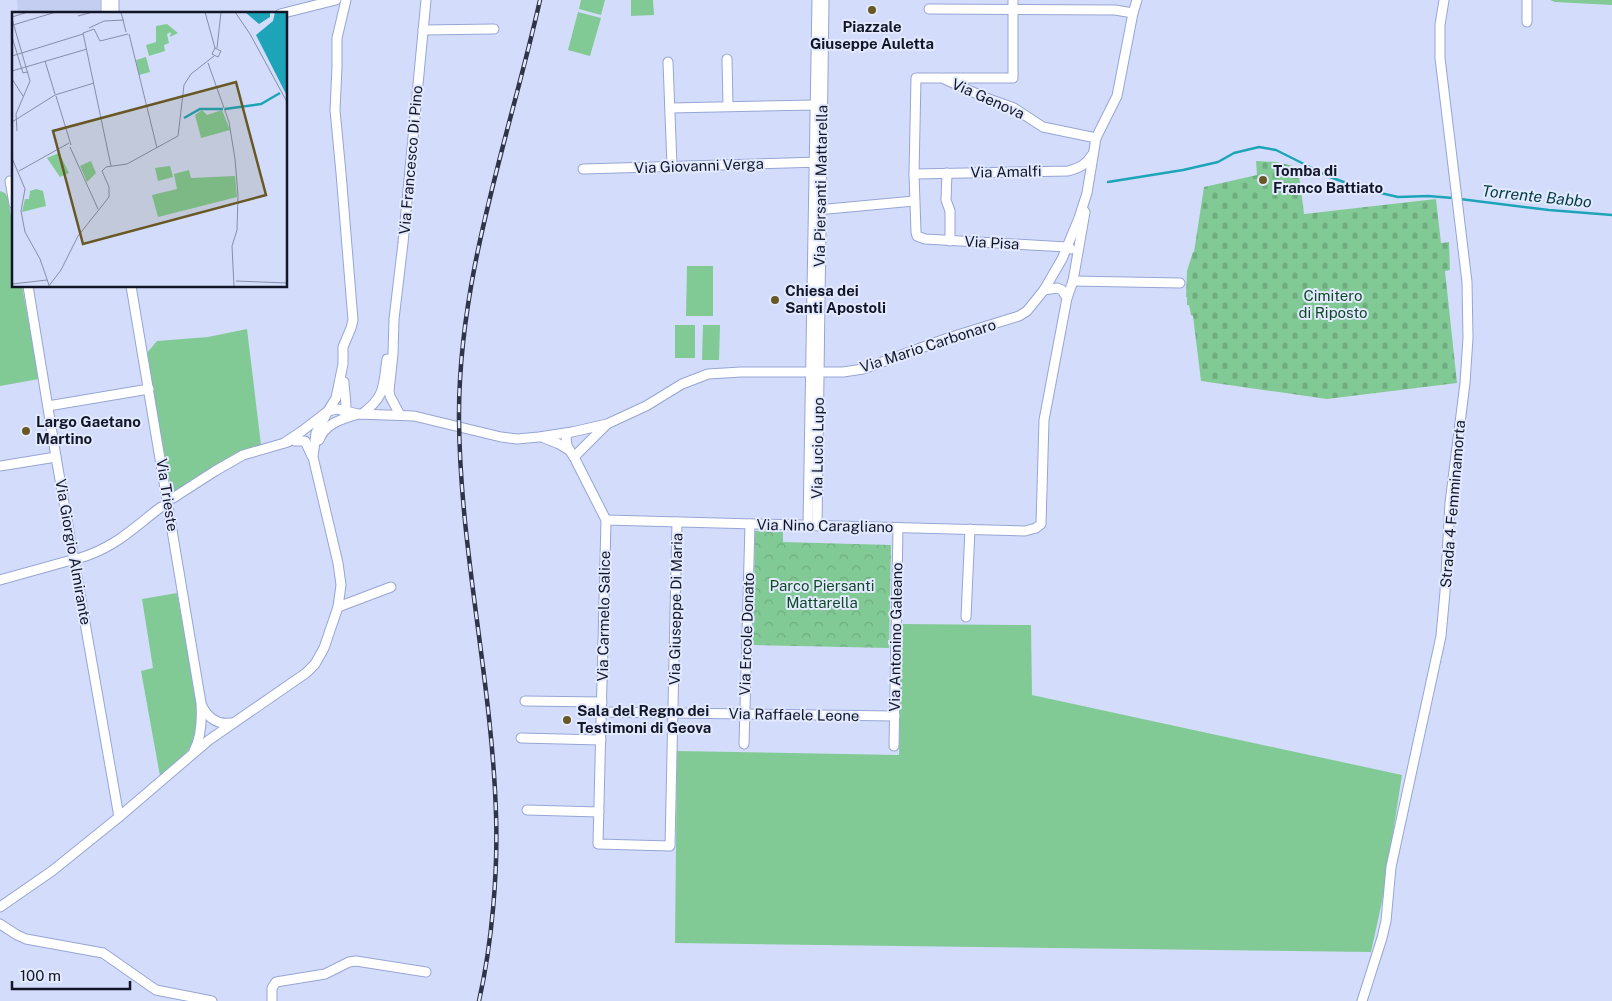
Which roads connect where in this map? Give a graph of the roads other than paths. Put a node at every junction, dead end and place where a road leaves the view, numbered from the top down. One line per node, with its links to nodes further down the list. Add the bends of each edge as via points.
1 (336, 0): 11 (street)
2 (346, 0): 46 (street, via 337,38 334,110 353,320)
3 (426, 0): 15 (street, Via Francesco Di Pino)
4 (817, 0): 19 (street, Via Piersanti Mattarella)
5 (824, 0): 22 (street, Via Piersanti Mattarella)
6 (1137, 0): 12 (street, Via Mario Carbonaro)
7 (1444, 0): 105 (street, Strada 4 Femminamorta, via 1440,58 1467,282 1465,383 1450,503 1440,636 1391,867 1386,921)
8 (1527, 0): 13 (street)
9 (1013, 4): 10 (street); 12 (street); 18 (street, via 1013,78)
10 (929, 8)
11 (288, 12)
12 (1133, 13): 23 (street, Via Mario Carbonaro, via 1117,96)
13 (1527, 22)
14 (494, 29): 15 (street)
15 (423, 30): 45 (street, Via Francesco Di Pino)
16 (727, 58): 20 (street)
17 (668, 62): 21 (street)
18 (942, 78): 23 (street, Via Genova, via 1014,108 1043,127); 29 (street, Via Genova, via 916,78)
19 (814, 105): 20 (street); 22 (street, via 820,110); 25 (street, Via Piersanti Mattarella)
20 (728, 106): 21 (street)
21 (670, 108): 26 (street)
22 (823, 123): 25 (street, Via Piersanti Mattarella)
23 (1096, 138): 24 (street, Via Mario Carbonaro)
24 (1092, 155): 28 (street, Via Amalfi, via 1082,166 1068,171); 32 (street, Via Mario Carbonaro)
25 (818, 162): 26 (street, Via Giovanni Verga); 34 (street, Via Piersanti Mattarella)
26 (672, 166): 27 (street, Via Giovanni Verga)
27 (583, 169)
28 (947, 173): 29 (street, Via Amalfi); 36 (street)
29 (914, 174): 33 (street, Via Genova)
30 (12, 181): 31 (street)
31 (0, 183)
32 (1086, 193): 37 (street, Via Mario Carbonaro); 38 (street)
33 (914, 201): 34 (street); 35 (street, Via Genova)
34 (817, 210): 47 (street, Via Piersanti Mattarella)
35 (917, 236): 36 (street, Via Pisa)
36 (950, 240): 37 (street, Via Pisa)
37 (1067, 247): 38 (street); 43 (street, Via Mario Carbonaro)
38 (1078, 252): 39 (street)
39 (1072, 281): 40 (street); 44 (street)
40 (1180, 283)
41 (28, 288): 51 (street, Via Giorgio Almirante)
42 (131, 288): 48 (street, Via Trieste)
43 (1044, 290): 44 (street, via 1062,290); 47 (street, Via Mario Carbonaro, via 1027,311 1009,320 863,369)
44 (1067, 298): 75 (street, Via Nino Caragliano, via 1044,420 1041,524 1031,530)
45 (394, 319): 49 (street); 50 (street)
46 (342, 364): 52 (street, via 336,398); 55 (street)
47 (815, 371): 57 (street, Via Mario Carbonaro, via 708,374 682,384); 73 (street, Via Lucio Lupo)
48 (149, 389): 51 (street); 88 (street, Via Trieste)
49 (380, 396): 53 (street); 54 (street)
50 (390, 396): 54 (street); 56 (street)
51 (48, 406): 64 (street, Via Giorgio Almirante)
52 (328, 411): 55 (street, via 337,409); 58 (street); 62 (street)
53 (360, 414): 54 (street, Via Mario Carbonaro); 55 (street)
54 (383, 414): 56 (street, Via Mario Carbonaro)
55 (345, 415): 58 (street)
56 (400, 415): 60 (street, Via Mario Carbonaro, via 501,437)
57 (607, 424): 59 (street, Via Mario Carbonaro); 63 (street)
58 (319, 433): 61 (street); 65 (street); 67 (street)
59 (570, 433): 60 (street, Via Mario Carbonaro); 63 (street, via 566,441); 63 (street, via 581,440)
60 (539, 437): 63 (street)
61 (294, 440): 62 (street); 65 (street, via 305,441)
62 (284, 443): 68 (street, via 243,455)
63 (574, 453): 70 (street, Via Carmelo Salice)
64 (56, 457): 66 (street); 98 (street, Via Giorgio Almirante)
65 (313, 457): 67 (street)
66 (0, 466)
67 (316, 469): 80 (street, via 341,576)
68 (173, 498)
69 (161, 507): 76 (street, via 120,540)
70 (606, 520): 71 (street, Via Nino Caragliano); 83 (street, Via Carmelo Salice)
71 (677, 522): 72 (street, Via Nino Caragliano); 85 (street, Via Giuseppe Di Maria)
72 (750, 524): 73 (street, Via Nino Caragliano); 86 (street, Via Ercole Donato)
73 (813, 525): 74 (street, Via Nino Caragliano)
74 (898, 528): 75 (street, Via Nino Caragliano); 87 (street, Via Antonino Galeano)
75 (970, 529): 81 (street)
76 (80, 558)
77 (68, 561): 78 (street)
78 (1, 580)
79 (391, 587): 80 (street)
80 (338, 607): 89 (street, via 324,648 306,673)
81 (966, 617)
82 (525, 701): 83 (street)
83 (602, 702): 84 (street, Via Carmelo Salice)
84 (602, 712): 85 (street, Via Raffaele Leone); 92 (street, Via Carmelo Salice)
85 (674, 713): 86 (street, Via Raffaele Leone); 99 (street, Via Giuseppe Di Maria, via 670,846)
86 (744, 714): 87 (street, Via Raffaele Leone); 93 (street, Via Ercole Donato)
87 (895, 716): 94 (street, Via Antonino Galeano)
88 (206, 718): 89 (street); 90 (street, via 205,735); 95 (street, Via Trieste)
89 (233, 723): 90 (street)
90 (212, 737): 95 (street)
91 (521, 738): 92 (street)
92 (601, 740): 97 (street, Via Carmelo Salice)
93 (744, 744)
94 (894, 746)
95 (191, 756): 98 (street)
96 (527, 810): 97 (street)
97 (599, 812): 99 (street, Via Carmelo Salice)
98 (119, 817): 100 (street, via 52,871)
99 (598, 844)
100 (0, 906)
101 (0, 924): 103 (street, via 26,939 103,953 156,990)
102 (426, 972): 104 (street, via 349,962 325,974 276,982 272,988)
103 (212, 1001)
104 (272, 1001)
105 (1362, 1001)

